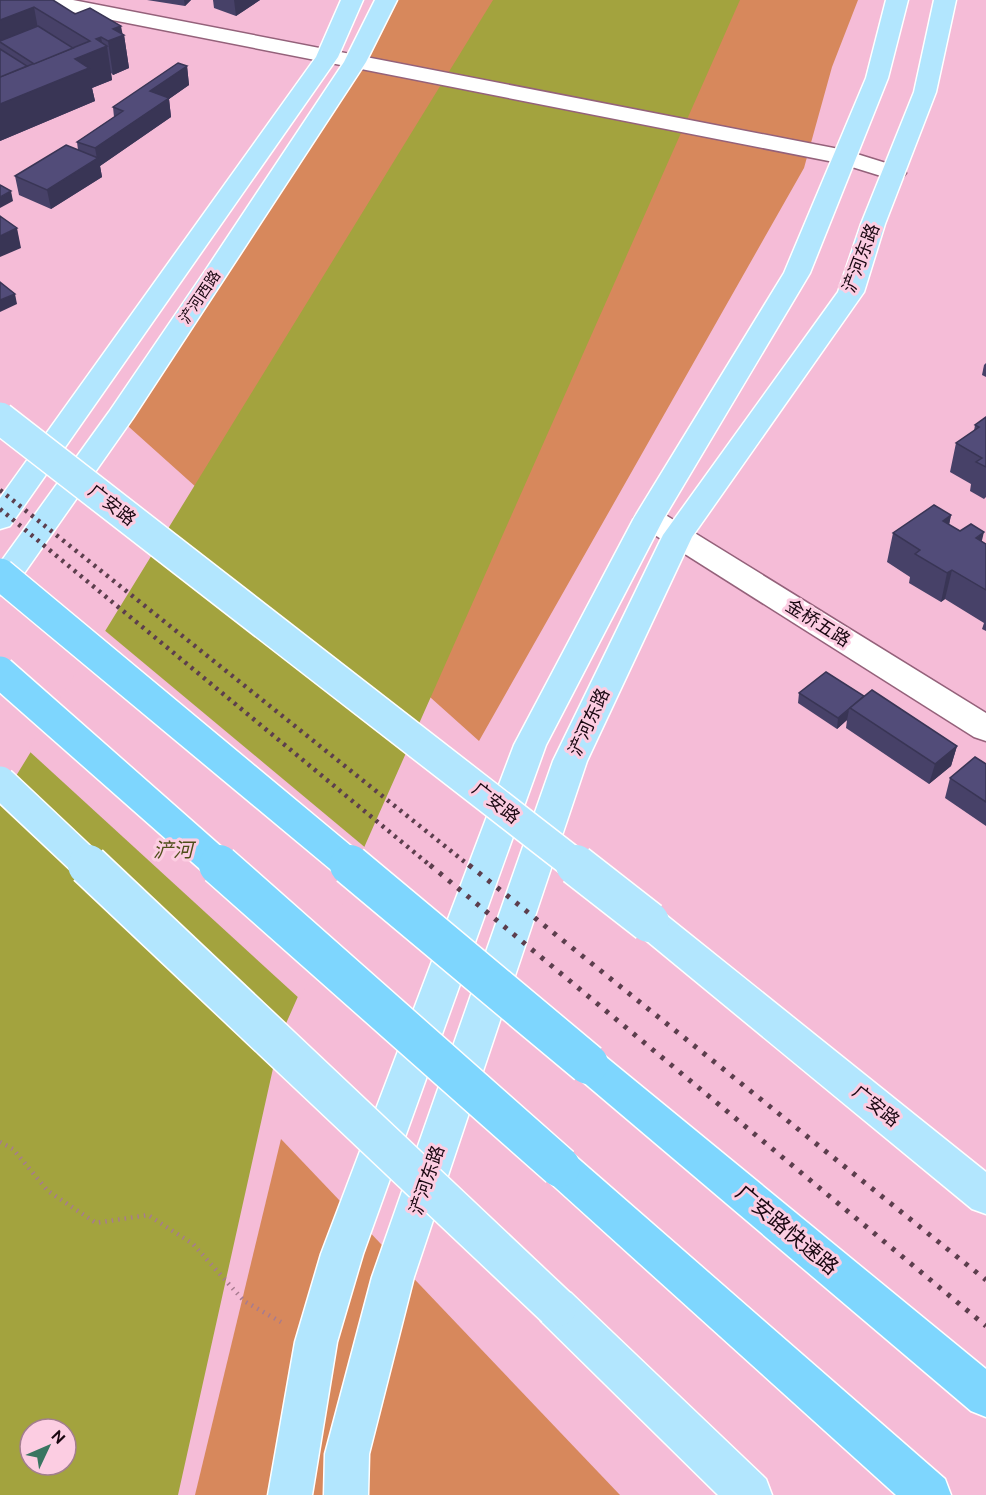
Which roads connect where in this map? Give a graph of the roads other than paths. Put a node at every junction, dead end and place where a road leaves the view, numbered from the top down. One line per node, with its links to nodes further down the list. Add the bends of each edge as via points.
1 (41, 0): 6 (street)
2 (352, 0): 6 (main road, 浐河西路)
3 (386, 0): 7 (main road, 浐河西路)
4 (897, 0): 8 (main road, via 877,78)
5 (945, 0): 9 (main road, 浐河东路, via 924,92)
6 (327, 57): 7 (street); 12 (main road, 浐河西路)
7 (355, 62): 8 (street); 15 (main road, 浐河西路, via 119,418)
8 (844, 158): 9 (street); 11 (main road, via 797,273)
9 (894, 173): 13 (main road, 浐河东路, via 851,292)
10 (0, 418): 19 (main road, 广安路, bridge, via 649,922)
11 (649, 518): 13 (street, 金桥五路); 21 (main road, via 530,745 342,1254 316,1342)
12 (0, 519)
13 (678, 535): 17 (street, 金桥五路); 22 (main road, 浐河东路, via 562,784 393,1277 347,1454)
14 (0, 574): 20 (highway, 广安路快速路, bridge)
15 (0, 585)
16 (0, 672): 24 (highway, bridge)
17 (986, 729)
18 (0, 782): 23 (main road, bridge)
19 (986, 1196)
20 (986, 1396)
21 (290, 1495)
22 (346, 1495)
23 (750, 1495)
24 (929, 1495)

